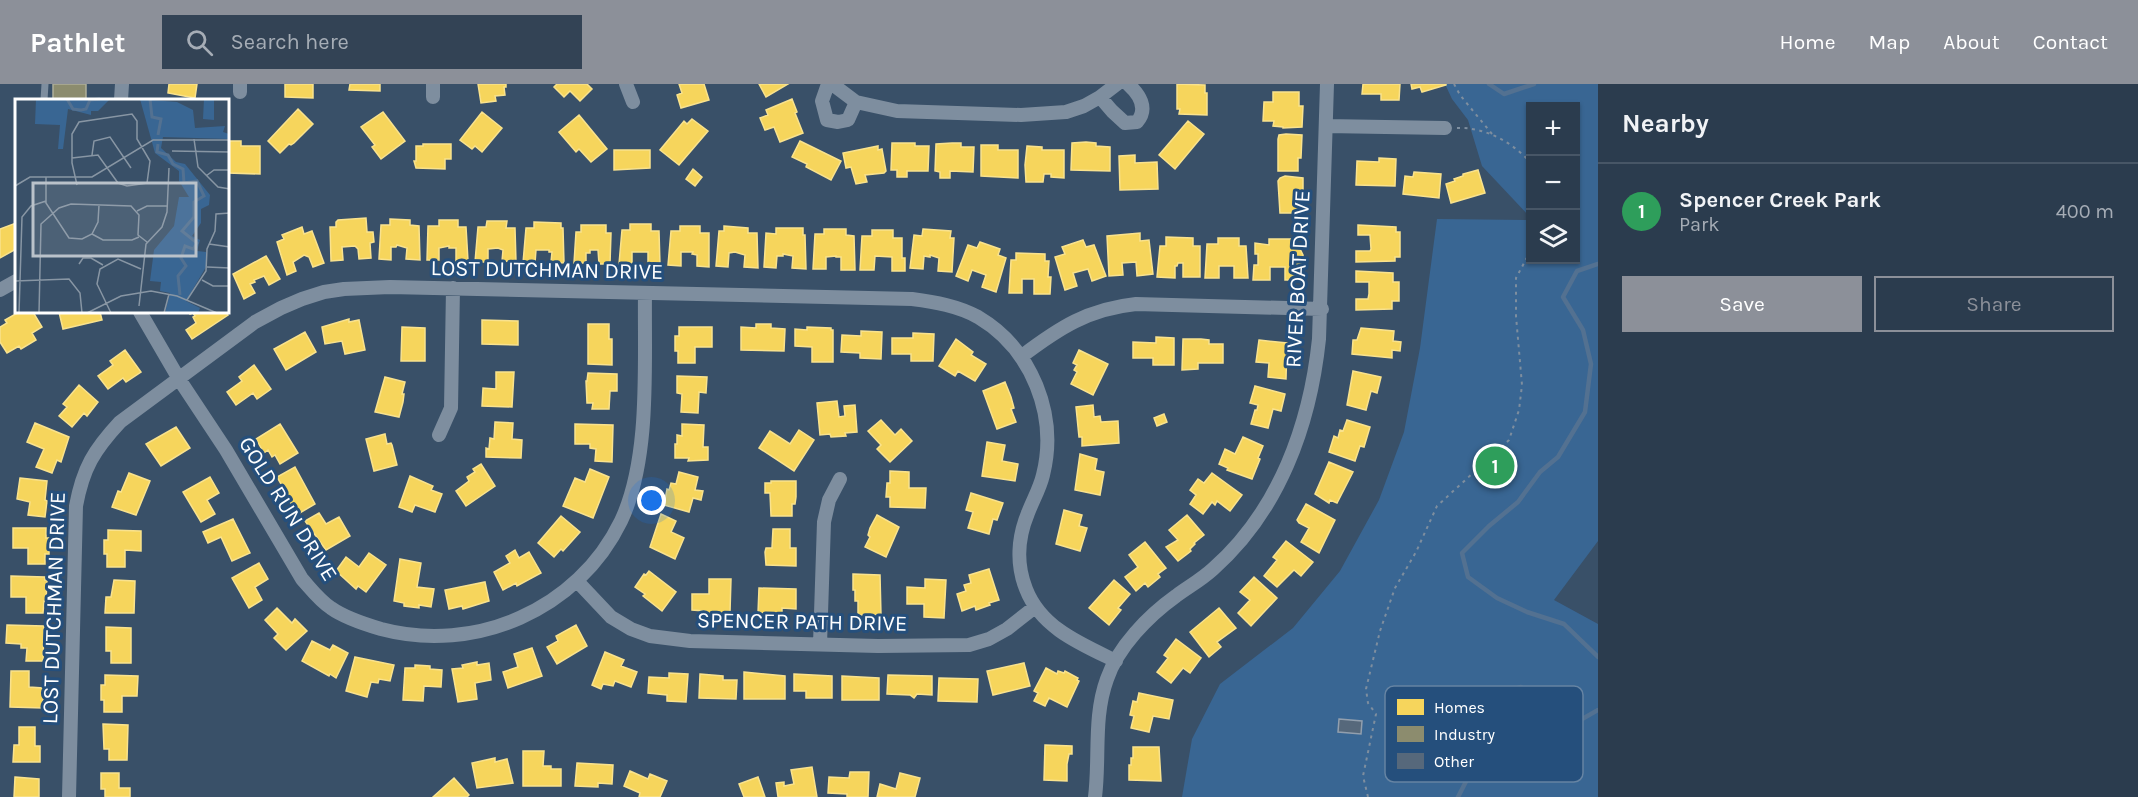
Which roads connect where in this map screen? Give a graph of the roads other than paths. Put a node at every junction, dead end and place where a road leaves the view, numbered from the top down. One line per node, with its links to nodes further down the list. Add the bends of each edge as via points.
1 (45, 84): 8 (lane)
2 (626, 84): 9 (street)
3 (830, 84): 10 (street); 10 (street, via 822,101 827,120 848,120)
4 (1117, 84): 7 (street)
5 (1128, 84): 7 (street, via 1138,93 1144,110 1137,122 1125,123)
6 (1327, 84): 11 (street, RIVER BOAT DRIVE)
7 (1100, 97): 10 (street, via 1066,112 1046,114 920,113)
8 (44, 99)
9 (633, 102)
10 (856, 102)
11 (1326, 126): 12 (street); 17 (street, RIVER BOAT DRIVE)
12 (1444, 128)
13 (15, 282): 15 (street)
14 (453, 288): 16 (street, LOST DUTCHMAN DRIVE); 20 (street, LOST DUTCHMAN DRIVE, via 368,287 302,299 255,322); 21 (street, via 451,408)
15 (0, 290)
16 (645, 293): 19 (street, LOST DUTCHMAN DRIVE, via 937,302 977,316); 23 (street, GOLD RUN DRIVE, via 643,404 639,463 632,494 611,538)
17 (1322, 309): 19 (street, via 1118,306 1080,318); 26 (street, RIVER BOAT DRIVE, via 1307,408 1292,455 1264,510 1232,552 1157,612)
18 (141, 314): 20 (street, GOLD RUN DRIVE)
19 (1022, 356): 24 (street, LOST DUTCHMAN DRIVE, via 1042,399 1048,437 1043,475 1024,524 1019,555 1026,589)
20 (179, 379): 23 (street, GOLD RUN DRIVE, via 302,579 315,595 349,618 396,633 476,633 525,616); 27 (street, LOST DUTCHMAN DRIVE, via 104,438 81,481 74,540)
21 (439, 435)
22 (840, 479): 25 (street, via 824,522)
23 (577, 581): 25 (street, SPENCER PATH DRIVE, via 611,617 650,636 690,641)
24 (1035, 607): 25 (street, SPENCER PATH DRIVE, via 1007,629 969,645); 26 (street, LOST DUTCHMAN DRIVE, via 1060,632)
25 (820, 644)
26 (1116, 662): 28 (street, RIVER BOAT DRIVE, via 1100,705)
27 (69, 797)
28 (1095, 797)

